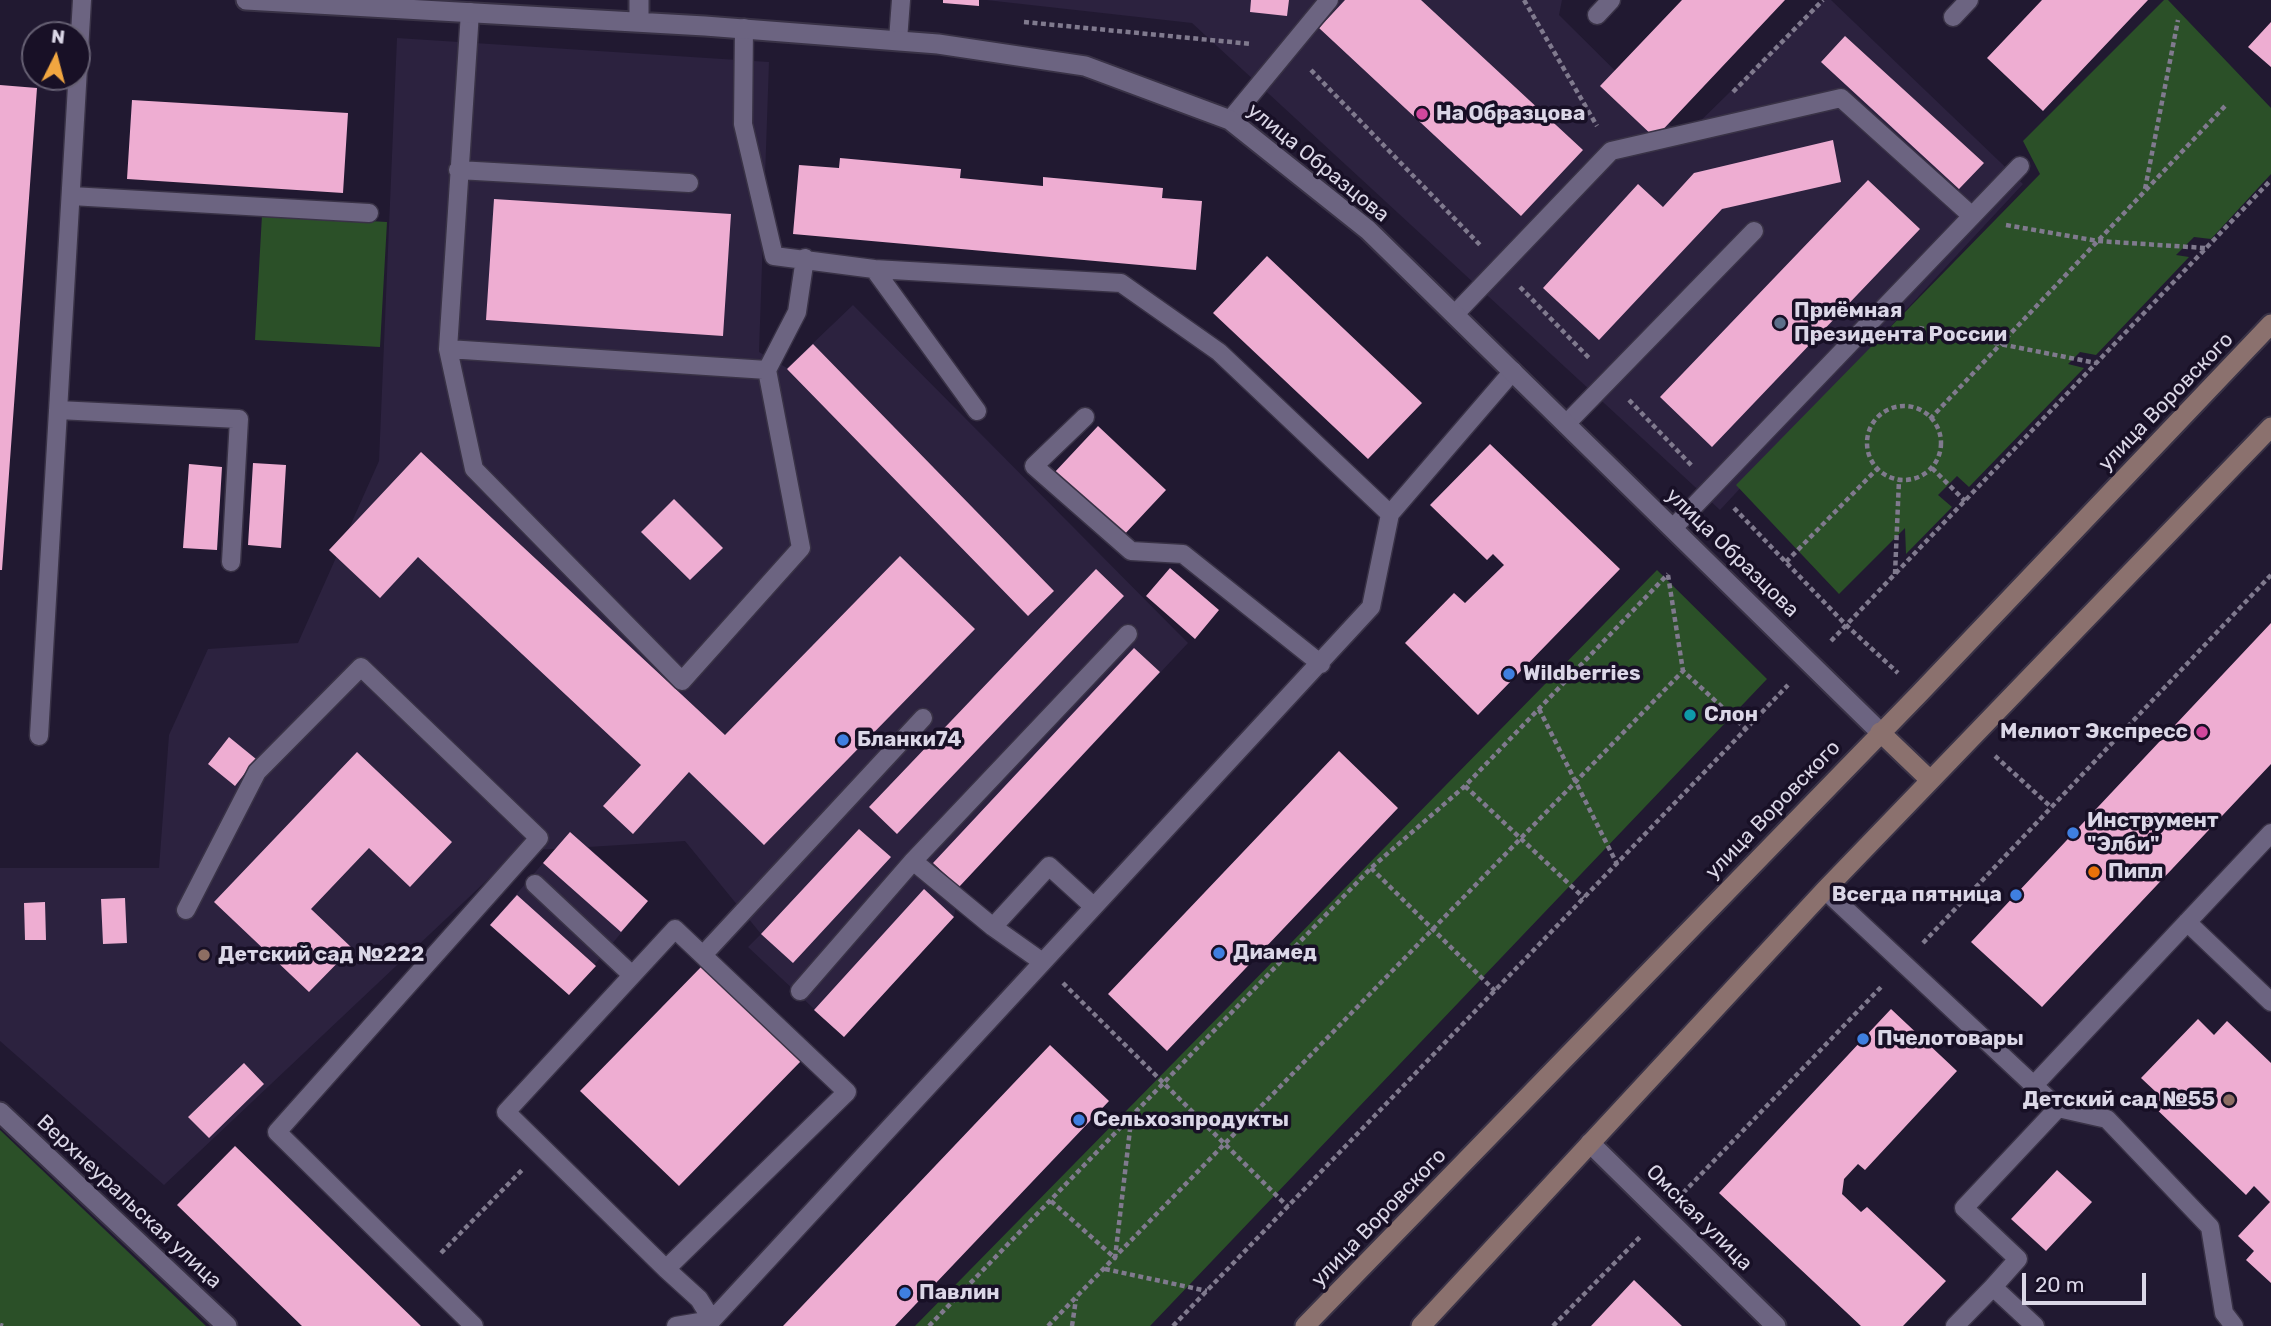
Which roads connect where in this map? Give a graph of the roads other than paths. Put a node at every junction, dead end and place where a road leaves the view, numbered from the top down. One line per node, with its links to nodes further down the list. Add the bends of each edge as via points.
1 (82, 0): 18 (lane)
2 (246, 0): 8 (street, улица Образцова)
3 (639, 0): 11 (street)
4 (901, 0): 13 (lane)
5 (1329, 0): 14 (lane)
6 (1611, 0): 9 (lane)
7 (1969, 0): 10 (lane)
8 (470, 12): 11 (street, улица Образцова); 16 (lane)
9 (1597, 15)
10 (1953, 17)
11 (639, 21): 12 (street, улица Образцова)
12 (744, 28): 13 (street, улица Образцова); 22 (lane, via 743,124 774,256)
13 (898, 40): 14 (street, улица Образцова, via 1085,66)
14 (1230, 120): 24 (street, улица Образцова, via 1368,230)
15 (2020, 166): 20 (lane)
16 (458, 170): 17 (lane); 26 (lane)
17 (689, 183)
18 (71, 197): 19 (lane); 29 (lane)
19 (369, 213)
20 (1972, 216): 24 (lane, via 1841,98 1611,150); 35 (lane)
21 (1754, 231): 32 (lane)
22 (804, 258): 23 (lane); 27 (lane, via 797,312)
23 (874, 269): 30 (lane); 34 (lane, via 1121,283 1219,352)
24 (1455, 314): 28 (street, улица Образцова)
25 (2271, 324): 40 (main road, улица Воровского)
26 (447, 349): 27 (lane); 27 (lane, via 474,469 682,681 801,548)
27 (767, 370)
28 (1513, 371): 32 (street, улица Образцова); 34 (lane)
29 (58, 410): 36 (lane, via 239,419); 41 (lane)
30 (977, 411)
31 (1085, 417): 38 (lane, via 1034,466 1131,551 1183,554)
32 (1566, 424): 35 (street, улица Образцова)
33 (2271, 427): 42 (main road)
34 (1390, 514): 38 (lane, via 1371,607)
35 (1673, 528): 40 (street, улица Образцова)
36 (232, 562)
37 (1128, 634): 44 (lane)
38 (1321, 664): 47 (lane)
39 (923, 718): 51 (lane)
40 (1880, 732): 42 (main road); 66 (main road, улица Воровского)
41 (39, 736)
42 (1930, 780): 46 (main road)
43 (2267, 846): 49 (lane)
44 (913, 861): 50 (lane); 54 (lane)
45 (535, 884): 53 (lane)
46 (1825, 891): 56 (lane); 59 (main road)
47 (1093, 906): 50 (lane, via 1049,866); 52 (lane)
48 (186, 910): 64 (lane, via 257,772 360,667 539,838 277,1132)
49 (2187, 922): 55 (lane); 56 (lane)
50 (993, 927): 52 (lane)
51 (703, 956): 53 (lane, via 674,929); 60 (lane, via 846,1092)
52 (1041, 961): 62 (lane)
53 (632, 975): 60 (lane, via 506,1112)
54 (800, 991)
55 (2271, 1002)
56 (2034, 1085): 57 (lane)
57 (2058, 1108): 61 (lane, via 1964,1208 2018,1259); 71 (lane, via 2107,1119 2210,1227 2224,1313)
58 (0, 1112): 63 (street, Верхнеуральская улица)
59 (1590, 1143): 67 (main road); 68 (street, Омская улица)
60 (666, 1269): 62 (lane, via 699,1299)
61 (1993, 1287): 69 (lane); 70 (lane)
62 (712, 1320): 65 (lane)
63 (227, 1326)
64 (474, 1326)
65 (676, 1326)
66 (1306, 1326)
67 (1421, 1326)
68 (1776, 1326)
69 (1955, 1326)
70 (2035, 1326)
71 (2234, 1326)

